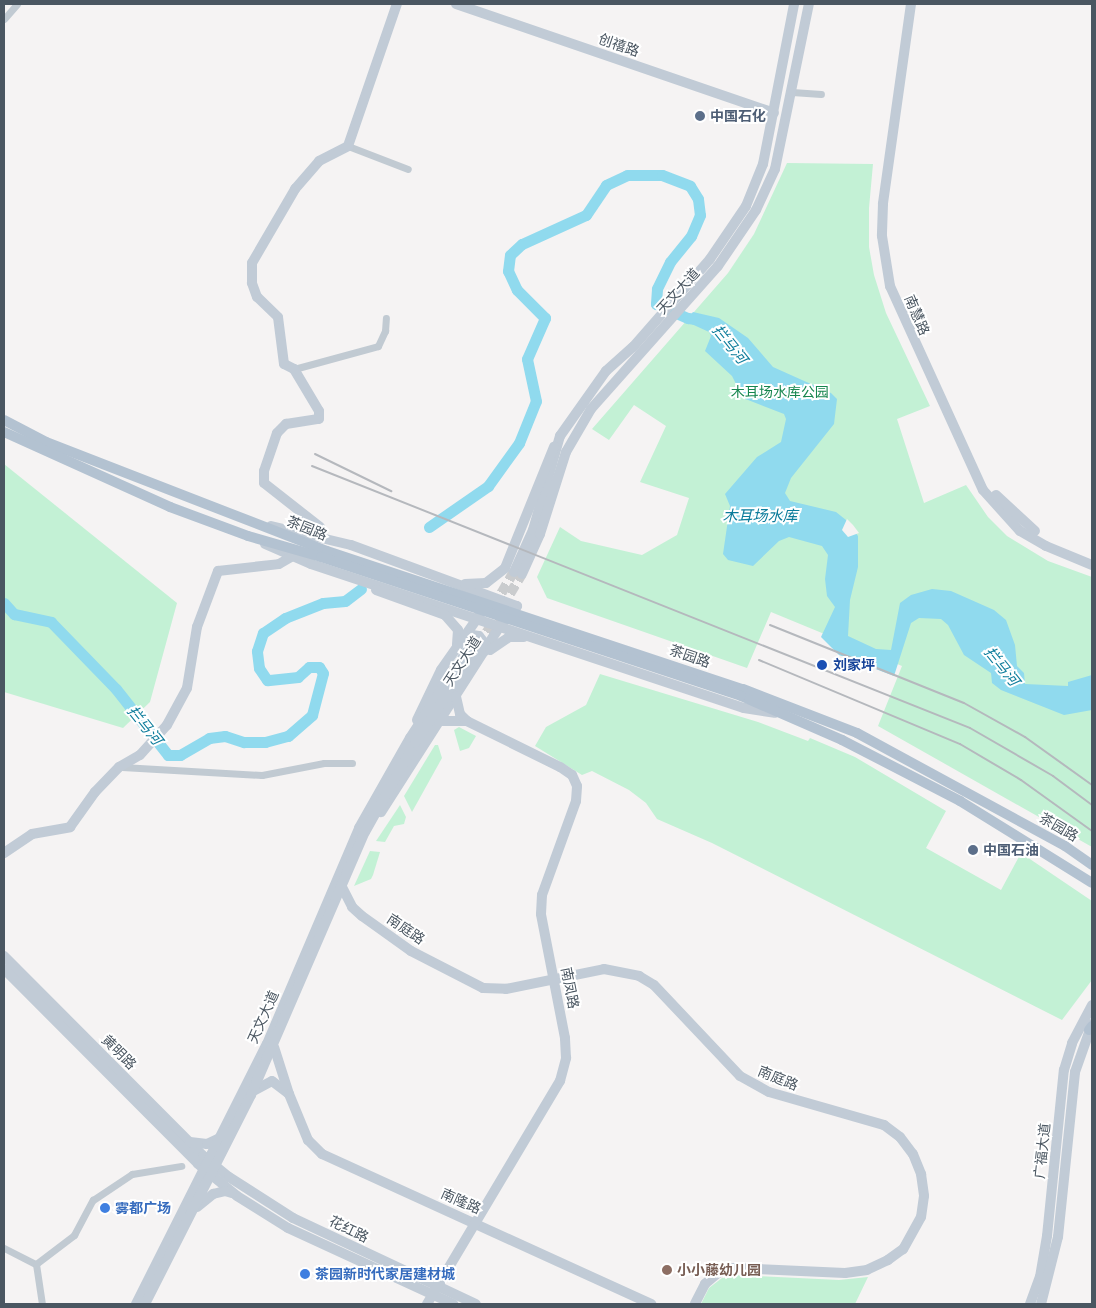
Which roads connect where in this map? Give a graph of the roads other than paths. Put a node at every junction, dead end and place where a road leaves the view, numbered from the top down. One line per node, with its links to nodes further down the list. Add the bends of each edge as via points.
1 (17, 4): 8 (street)
2 (397, 4): 12 (main road)
3 (456, 4): 11 (main road, 创禧路)
4 (794, 4): 11 (main road, 天文大道)
5 (809, 4): 9 (main road, 天文大道)
6 (911, 4): 26 (main road, 南慧路, via 883,204 882,236 890,286 983,490 1020,531)
7 (918, 4): 25 (main road, 南慧路, via 890,205 890,254 896,284 989,486 1025,526)
8 (4, 19)
9 (792, 92): 10 (street); 14 (main road, 天文大道, via 774,169 756,210)
10 (820, 94)
11 (774, 113): 14 (main road, 天文大道, via 763,164 746,206)
12 (348, 146): 13 (street); 17 (main road, via 319,161 295,189 252,263 252,283 257,297 278,317 284,364)
13 (408, 168)
14 (714, 263): 16 (main road, 天文大道)
15 (386, 318): 17 (street, via 385,331 378,346)
16 (637, 350): 27 (main road, 天文大道, via 591,409 566,452 540,534); 27 (main road, 天文大道, via 601,377 560,436 533,530)
17 (294, 369): 22 (main road, via 319,412 319,418 286,424 277,433 264,471 264,483 320,527)
18 (4, 420): 20 (main road, 茶园路, via 46,442)
19 (4, 432): 21 (main road, 茶园路, via 170,507)
20 (257, 523): 22 (main road, 茶园路); 23 (main road, 茶园路)
21 (248, 536): 23 (main road, 茶园路); 24 (main road, 茶园路)
22 (317, 536): 29 (main road, 茶园路)
23 (324, 554): 38 (main road, 茶园路, bridge)
24 (291, 557): 28 (main road, 茶园路); 45 (main road, via 279,564 218,571 197,627 187,688 167,725 140,755)
25 (1092, 558)
26 (1092, 566)
27 (514, 571): 29 (main road, via 469,585)
28 (342, 574): 31 (main road, 茶园路); 36 (main road, via 392,598 445,615 458,630)
29 (448, 581): 30 (main road, 茶园路); 31 (main road, via 456,589 456,599 452,603)
30 (491, 597): 32 (main road, 茶园路); 33 (main road, 天文大道)
31 (438, 604): 33 (main road, 茶园路)
32 (516, 606): 34 (main road, 天文大道)
33 (478, 618): 34 (main road, 茶园路); 36 (main road, 天文大道)
34 (500, 626): 35 (main road, 茶园路); 37 (main road, 天文大道)
35 (542, 640): 37 (main road, via 509,637); 40 (main road, 茶园路, via 744,708)
36 (457, 645): 37 (main road, via 466,637 479,636 486,644); 43 (main road, 天文大道, via 426,694)
37 (476, 651): 39 (main road, 天文大道); 43 (main road, 天文大道); 46 (main road, 天文大道, via 415,743)
38 (742, 693): 40 (main road, 茶园路); 48 (main road, 茶园路, via 857,733 1065,846)
39 (456, 696): 41 (main road, via 460,714); 42 (main road, 天文大道)
40 (778, 713): 49 (main road, 茶园路, via 842,740 960,801)
41 (467, 721): 42 (main road); 55 (main road, 南凤路, via 560,767 572,775 577,786 576,801 542,895 541,914)
42 (438, 722): 46 (main road, 天文大道, via 395,794)
43 (410, 738): 61 (main road, 天文大道, via 359,828 267,1044)
44 (352, 763): 45 (street, via 324,763 262,775)
45 (119, 767): 47 (main road, via 95,792 70,827 32,834)
46 (365, 832): 50 (main road, 天文大道)
47 (4, 852)
48 (1092, 865)
49 (1092, 883)
50 (342, 887): 51 (main road); 52 (main road, 天文大道)
51 (352, 907): 52 (main road); 55 (main road, 南庭路, via 411,950 483,988 506,989)
52 (332, 911): 58 (main road, 天文大道)
53 (4, 956): 62 (main road, 黄明路)
54 (4, 969): 64 (main road, 黄明路)
55 (554, 979): 68 (main road, 南凤路, via 565,1038 566,1058 560,1081); 79 (main road, 南庭路, via 604,969 639,976 654,985 740,1076 789,1099 884,1125 900,1136 913,1154 923,1189 920,1217 903,1249 888,1260 867,1270 845,1273 734,1268 718,1273 704,1284)
56 (1092, 1005): 80 (main road, 广福大道, via 1072,1043 1064,1070 1047,1236 1040,1277)
57 (1091, 1026): 81 (main road, 广福大道, via 1076,1072 1058,1237)
58 (274, 1047): 59 (main road, 南隆路); 60 (main road, 天文大道)
59 (289, 1094): 60 (main road, via 272,1082 260,1085); 68 (main road, 南隆路, via 308,1140 322,1154)
60 (251, 1095): 64 (main road, 天文大道)
61 (220, 1138): 62 (main road, via 206,1144); 64 (main road, 天文大道)
62 (190, 1142): 64 (main road, 黄明路)
63 (181, 1166): 71 (street, via 132,1174 93,1200 74,1235)
64 (211, 1168): 65 (main road, 花红路); 66 (main road, 天文大道); 67 (main road, 花红路); 74 (main road, 天文大道)
65 (237, 1196): 66 (main road, via 225,1191 213,1194); 69 (main road, 花红路)
66 (193, 1211): 75 (main road, 天文大道)
67 (293, 1218): 69 (main road, via 277,1217); 72 (main road, 花红路)
68 (476, 1223): 72 (main road, 南凤路); 78 (main road, 南隆路)
69 (288, 1228): 72 (main road, 花红路)
70 (4, 1248): 71 (street)
71 (36, 1264): 73 (street)
72 (433, 1295): 76 (main road, 花红路); 77 (main road, 花红路)
73 (42, 1304)
74 (136, 1304)
75 (144, 1304)
76 (453, 1304)
77 (476, 1304)
78 (651, 1304)
79 (695, 1304)
80 (1030, 1304)
81 (1041, 1304)

